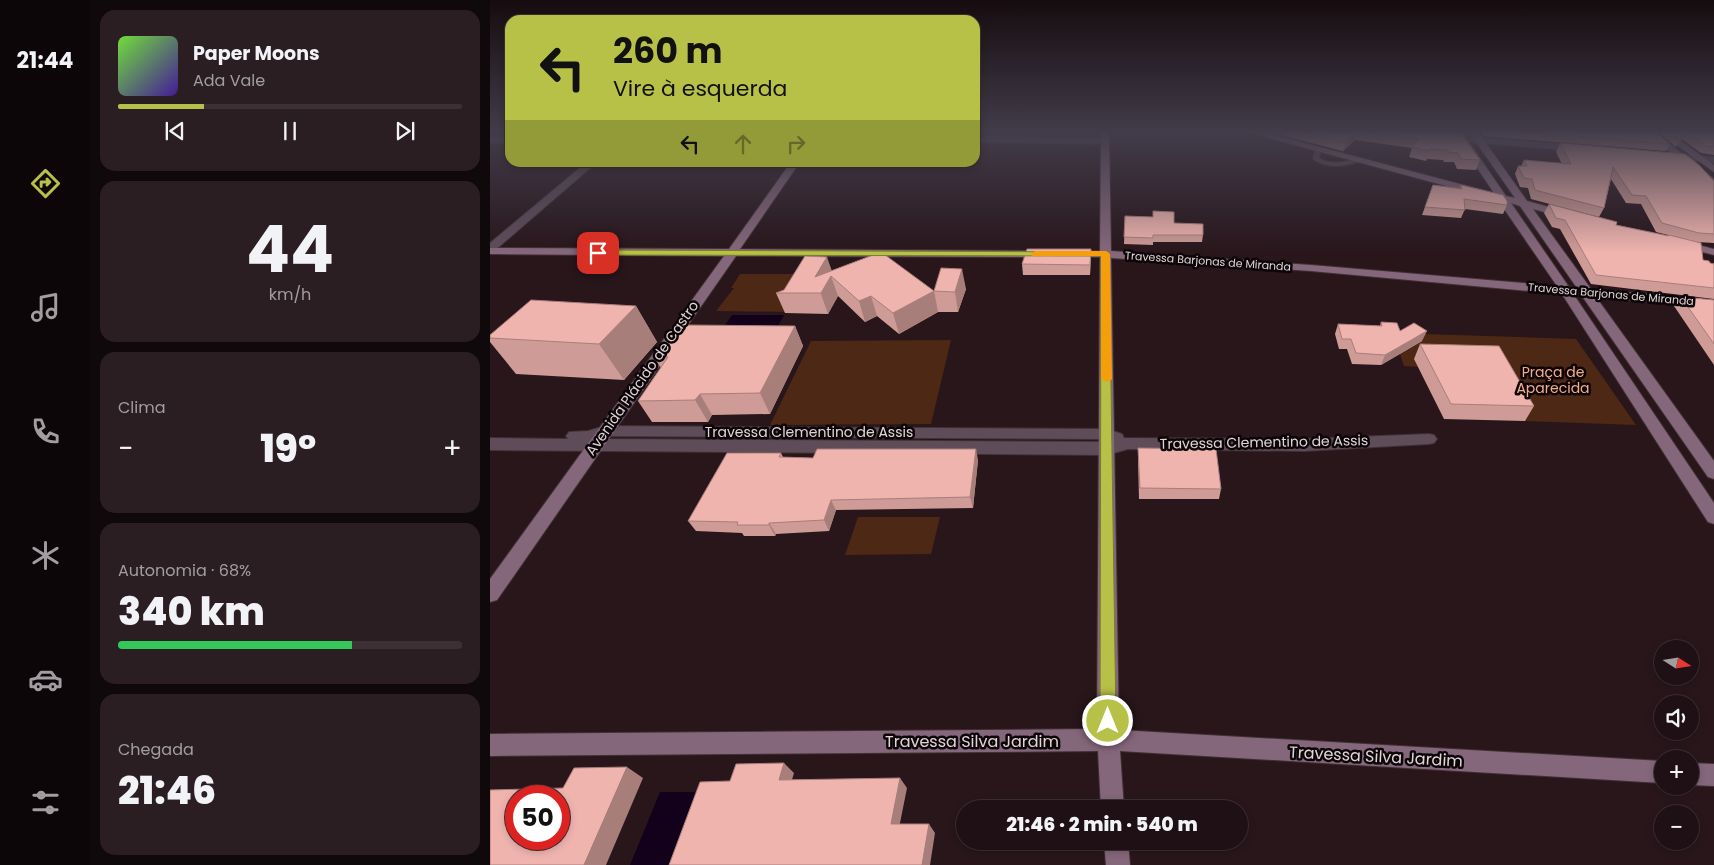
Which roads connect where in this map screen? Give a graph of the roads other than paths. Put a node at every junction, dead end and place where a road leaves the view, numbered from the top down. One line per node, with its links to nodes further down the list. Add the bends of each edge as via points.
1 (581, 172): 13 (street)
2 (789, 172): 15 (main road, Avenida Plácido de Castro)
3 (1105, 172): 16 (main road)
4 (1405, 172): 9 (main road)
5 (1488, 172): 9 (main road)
6 (1498, 172): 10 (main road)
7 (1700, 172): 8 (main road)
8 (1714, 184)
9 (1502, 198): 10 (main road); 17 (main road)
10 (1523, 203): 11 (main road); 18 (main road)
11 (1580, 218)
12 (1676, 242): 14 (main road)
13 (490, 250): 15 (main road, Travessa Barjonas de Miranda)
14 (1714, 252)
15 (730, 254): 16 (main road, Travessa Barjonas de Miranda); 22 (main road, Avenida Plácido de Castro)
16 (1106, 254): 17 (main road, Travessa Barjonas de Miranda); 25 (main road)
17 (1565, 290): 18 (main road, Travessa Barjonas de Miranda); 20 (main road)
18 (1584, 292): 19 (main road, Travessa Barjonas de Miranda); 21 (main road)
19 (1714, 304)
20 (1602, 346): 21 (main road); 29 (main road)
21 (1625, 346): 28 (main road)
22 (605, 431): 23 (street, Travessa Clementino de Assis, via 588,436); 25 (street, Travessa Clementino de Assis); 27 (main road, Avenida Plácido de Castro)
23 (490, 436)
24 (1430, 438): 25 (street, Travessa Clementino de Assis, via 1304,445)
25 (1107, 442): 27 (street, Travessa Clementino de Assis); 31 (main road)
26 (490, 444): 27 (street, Travessa Clementino de Assis)
27 (595, 444): 30 (main road, Avenida Plácido de Castro)
28 (1714, 473)
29 (1714, 517)
30 (490, 594)
31 (1108, 740): 32 (main road, Travessa Silva Jardim); 33 (main road, Travessa Silva Jardim); 36 (main road)
32 (490, 745)
33 (1654, 772)
34 (1699, 774): 35 (main road)
35 (1714, 775)
36 (1112, 800)
37 (1117, 850): 38 (main road)
38 (1118, 865)

